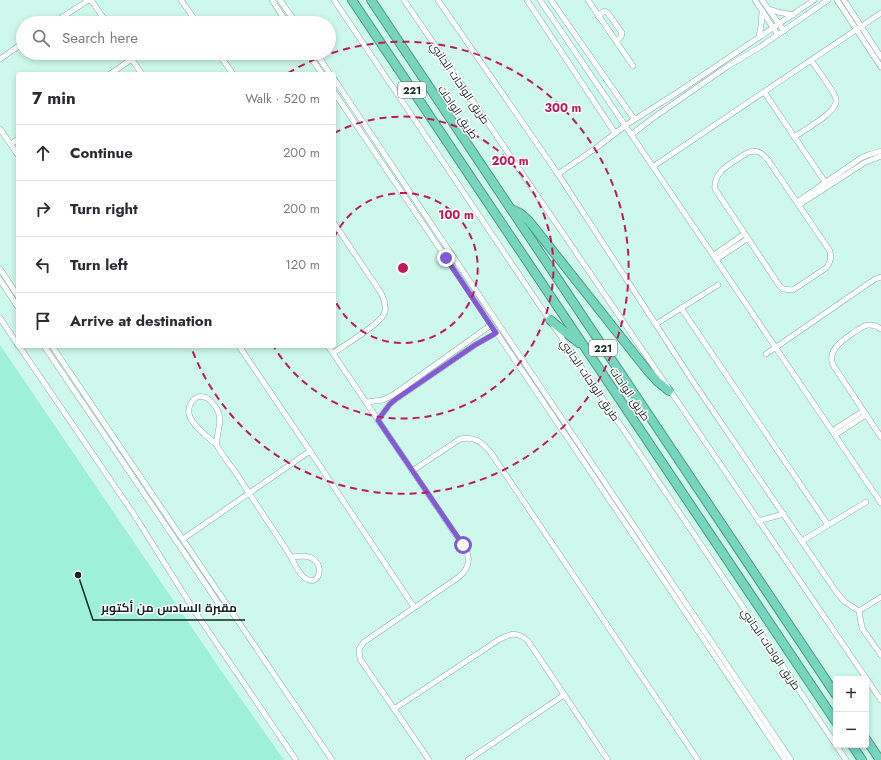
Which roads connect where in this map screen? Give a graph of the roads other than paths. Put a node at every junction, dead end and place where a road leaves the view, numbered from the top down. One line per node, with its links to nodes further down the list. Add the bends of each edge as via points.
1 (90, 0): 24 (street); 25 (street)
2 (181, 0): 26 (street)
3 (272, 0): 27 (street)
4 (280, 0): 28 (street)
5 (334, 0): 91 (street, طريق الواحات الجانبي)
6 (352, 0): 42 (highway, طريق الواحات / 221)
7 (371, 0): 39 (highway, طريق الواحات / 221)
8 (404, 0): 106 (street, طريق الواحات الجانبي)
9 (438, 0): 74 (street)
10 (527, 0): 62 (street)
11 (540, 0): 60 (street)
12 (551, 0): 59 (street)
13 (588, 0): 29 (street)
14 (755, 0): 21 (street)
15 (762, 0): 20 (street)
16 (814, 0): 23 (street)
17 (828, 0): 34 (street)
18 (837, 0): 33 (street)
19 (844, 0): 31 (street)
20 (768, 9): 23 (street); 30 (street)
21 (762, 12): 32 (street); 36 (street)
22 (881, 13): 31 (street)
23 (793, 15): 30 (street)
24 (64, 16)
25 (102, 16)
26 (192, 16)
27 (283, 16)
28 (291, 16)
29 (598, 16): 37 (street); 37 (street, via 604,12 608,13 622,33)
30 (779, 24): 32 (street); 34 (street)
31 (861, 26): 33 (street); 40 (street)
32 (774, 28): 35 (street); 36 (street)
33 (856, 30): 48 (street); 50 (street)
34 (784, 31): 35 (street)
35 (778, 35): 63 (street, via 728,66)
36 (759, 38): 59 (street)
37 (616, 41): 49 (street)
38 (16, 48): 41 (street)
39 (403, 50): 42 (highway, via 394,52); 77 (highway, طريق الواحات / 221)
40 (881, 57)
41 (0, 59)
42 (391, 59): 103 (highway, طريق الواحات / 221)
43 (131, 60): 51 (street)
44 (133, 60): 52 (street)
45 (223, 60): 53 (street)
46 (313, 60): 54 (street)
47 (321, 60): 55 (street)
48 (811, 60): 57 (street); 64 (street, via 837,102 834,110)
49 (633, 66)
50 (881, 67)
51 (113, 72)
52 (141, 72)
53 (232, 72)
54 (321, 72)
55 (329, 72)
56 (336, 82): 67 (street)
57 (764, 92): 64 (street); 72 (street)
58 (336, 95): 70 (street)
59 (634, 120): 60 (street)
60 (626, 125): 62 (street); 63 (street)
61 (0, 129): 66 (street)
62 (615, 132): 74 (street)
63 (632, 134): 72 (street)
64 (794, 137): 75 (street)
65 (16, 140): 66 (street)
66 (11, 144): 69 (street)
67 (382, 151): 70 (street); 80 (street)
68 (881, 151): 73 (street, via 868,155)
69 (16, 152)
70 (376, 154): 81 (street)
71 (881, 156): 73 (street)
72 (654, 166): 82 (street)
73 (852, 167): 75 (street); 76 (street)
74 (558, 174): 92 (street)
75 (825, 182): 76 (street)
76 (798, 204): 79 (street, via 763,154 752,151 747,153 719,172 714,183 717,194); 79 (street, via 827,246 831,257 826,268 798,288 783,289)
77 (509, 208): 106 (highway, via 529,221 647,370); 133 (highway, طريق الواحات / 221)
78 (336, 226): 104 (street, via 381,293 385,312 378,322)
79 (746, 236): 82 (street)
80 (442, 240): 81 (street); 126 (street)
81 (436, 244): 93 (street)
82 (715, 257): 97 (street)
83 (0, 269): 87 (street)
84 (881, 277): 97 (street)
85 (0, 280): 88 (street)
86 (718, 285): 89 (street)
87 (16, 293)
88 (16, 304)
89 (681, 308): 92 (street); 122 (street)
90 (0, 318): 96 (street)
91 (550, 320): 103 (highway); 150 (street, طريق الواحات الجانبي)
92 (656, 324): 120 (street)
93 (491, 325): 95 (street); 107 (street, via 393,395 383,400)
94 (881, 329): 108 (street, via 873,325 862,327 838,344 832,355 834,365)
95 (496, 333): 109 (street, via 396,399); 127 (street)
96 (16, 343)
97 (776, 347): 105 (street); 110 (street)
98 (19, 348): 142 (street, via 133,513 194,610)
99 (45, 348): 114 (street)
100 (53, 348): 113 (street)
101 (240, 348): 115 (street)
102 (329, 348): 104 (street)
103 (587, 349): 137 (highway, طريق الواحات / 221)
104 (333, 353): 107 (street)
105 (766, 354)
106 (669, 391): 121 (street, طريق الواحات الجانبي)
107 (366, 402): 109 (street)
108 (865, 413): 110 (street); 111 (street)
109 (378, 420): 116 (street)
110 (834, 433): 119 (street)
111 (881, 437)
112 (217, 445): 112 (street, via 219,414 210,400 200,397 191,402 188,411 190,417); 117 (street)
113 (120, 446): 114 (street); 123 (street)
114 (115, 450): 129 (street, via 223,610)
115 (310, 451): 117 (street); 130 (street)
116 (412, 471): 130 (street, via 467,551 469,562 464,573); 147 (street, via 460,439 475,439 484,444)
117 (249, 493): 123 (street); 125 (street)
118 (866, 502): 122 (street)
119 (881, 503)
120 (784, 514): 121 (street); 124 (street)
121 (758, 520): 135 (street, طريق الواحات الجانبي)
122 (828, 525): 124 (street)
123 (183, 539): 129 (street)
124 (802, 541): 131 (street, via 837,593)
125 (291, 557): 125 (street, via 304,556 312,559 319,566 319,576 314,580 304,578)
126 (672, 582): 127 (street); 138 (street)
127 (666, 586): 139 (street)
128 (880, 600): 131 (street)
129 (228, 607): 143 (street)
130 (414, 608): 136 (street, via 364,642 359,652 360,659)
131 (859, 611): 132 (street, via 861,625)
132 (881, 655)
133 (833, 691)
134 (564, 695): 136 (street, via 528,641 521,635 510,634 500,638); 145 (street); 146 (street)
135 (881, 700)
136 (394, 709): 144 (street)
137 (833, 718)
138 (765, 720): 139 (street); 149 (street)
139 (759, 723): 148 (street)
140 (869, 744): 152 (highway)
141 (854, 748): 151 (highway)
142 (296, 760)
143 (332, 760)
144 (429, 760)
145 (468, 760)
146 (608, 760)
147 (698, 760)
148 (785, 760)
149 (791, 760)
150 (846, 760)
151 (862, 760)
152 (880, 760)

